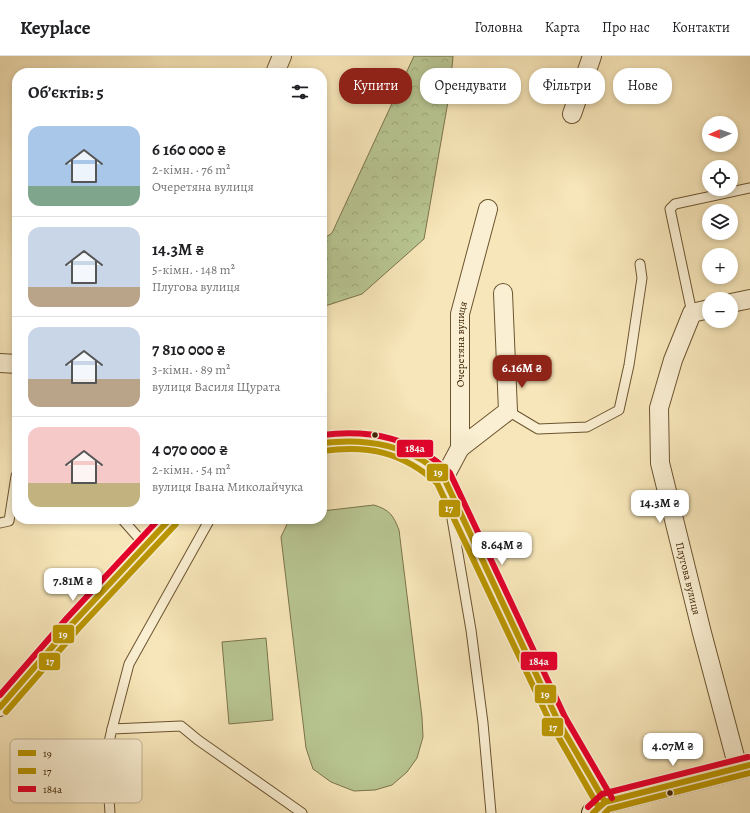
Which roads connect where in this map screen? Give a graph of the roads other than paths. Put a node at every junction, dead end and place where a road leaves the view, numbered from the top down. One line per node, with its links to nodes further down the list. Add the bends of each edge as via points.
1 (282, 56): 3 (street)
2 (592, 56): 4 (street)
3 (277, 68)
4 (572, 114)
5 (750, 188): 11 (lane, via 675,204 670,210)
6 (488, 209): 16 (street, Очеретяна вулиця, via 460,314)
7 (640, 264): 14 (lane, via 642,278 629,365 619,410 587,427 538,429)
8 (503, 293): 14 (street)
9 (750, 299): 10 (street)
10 (738, 302)
11 (700, 311): 27 (street, Плугова вулиця, via 673,360 659,408 660,463 702,633)
12 (0, 363): 13 (street)
13 (12, 364)
14 (508, 411): 16 (street)
15 (327, 442): 17 (street, via 374,442 400,448 422,460)
16 (460, 448): 17 (street, Очеретяна вулиця)
17 (444, 478): 29 (street); 32 (lane, via 471,630)
18 (12, 502): 19 (lane, via 9,521)
19 (0, 523)
20 (127, 524): 23 (lane)
21 (165, 524): 23 (street)
22 (207, 524): 25 (lane, via 129,664)
23 (146, 545): 24 (street)
24 (0, 706)
25 (112, 729): 26 (lane); 31 (lane, via 181,726)
26 (110, 739)
27 (744, 767): 29 (street)
28 (109, 803): 30 (lane)
29 (599, 807)
30 (110, 813)
31 (302, 813)
32 (491, 813)

